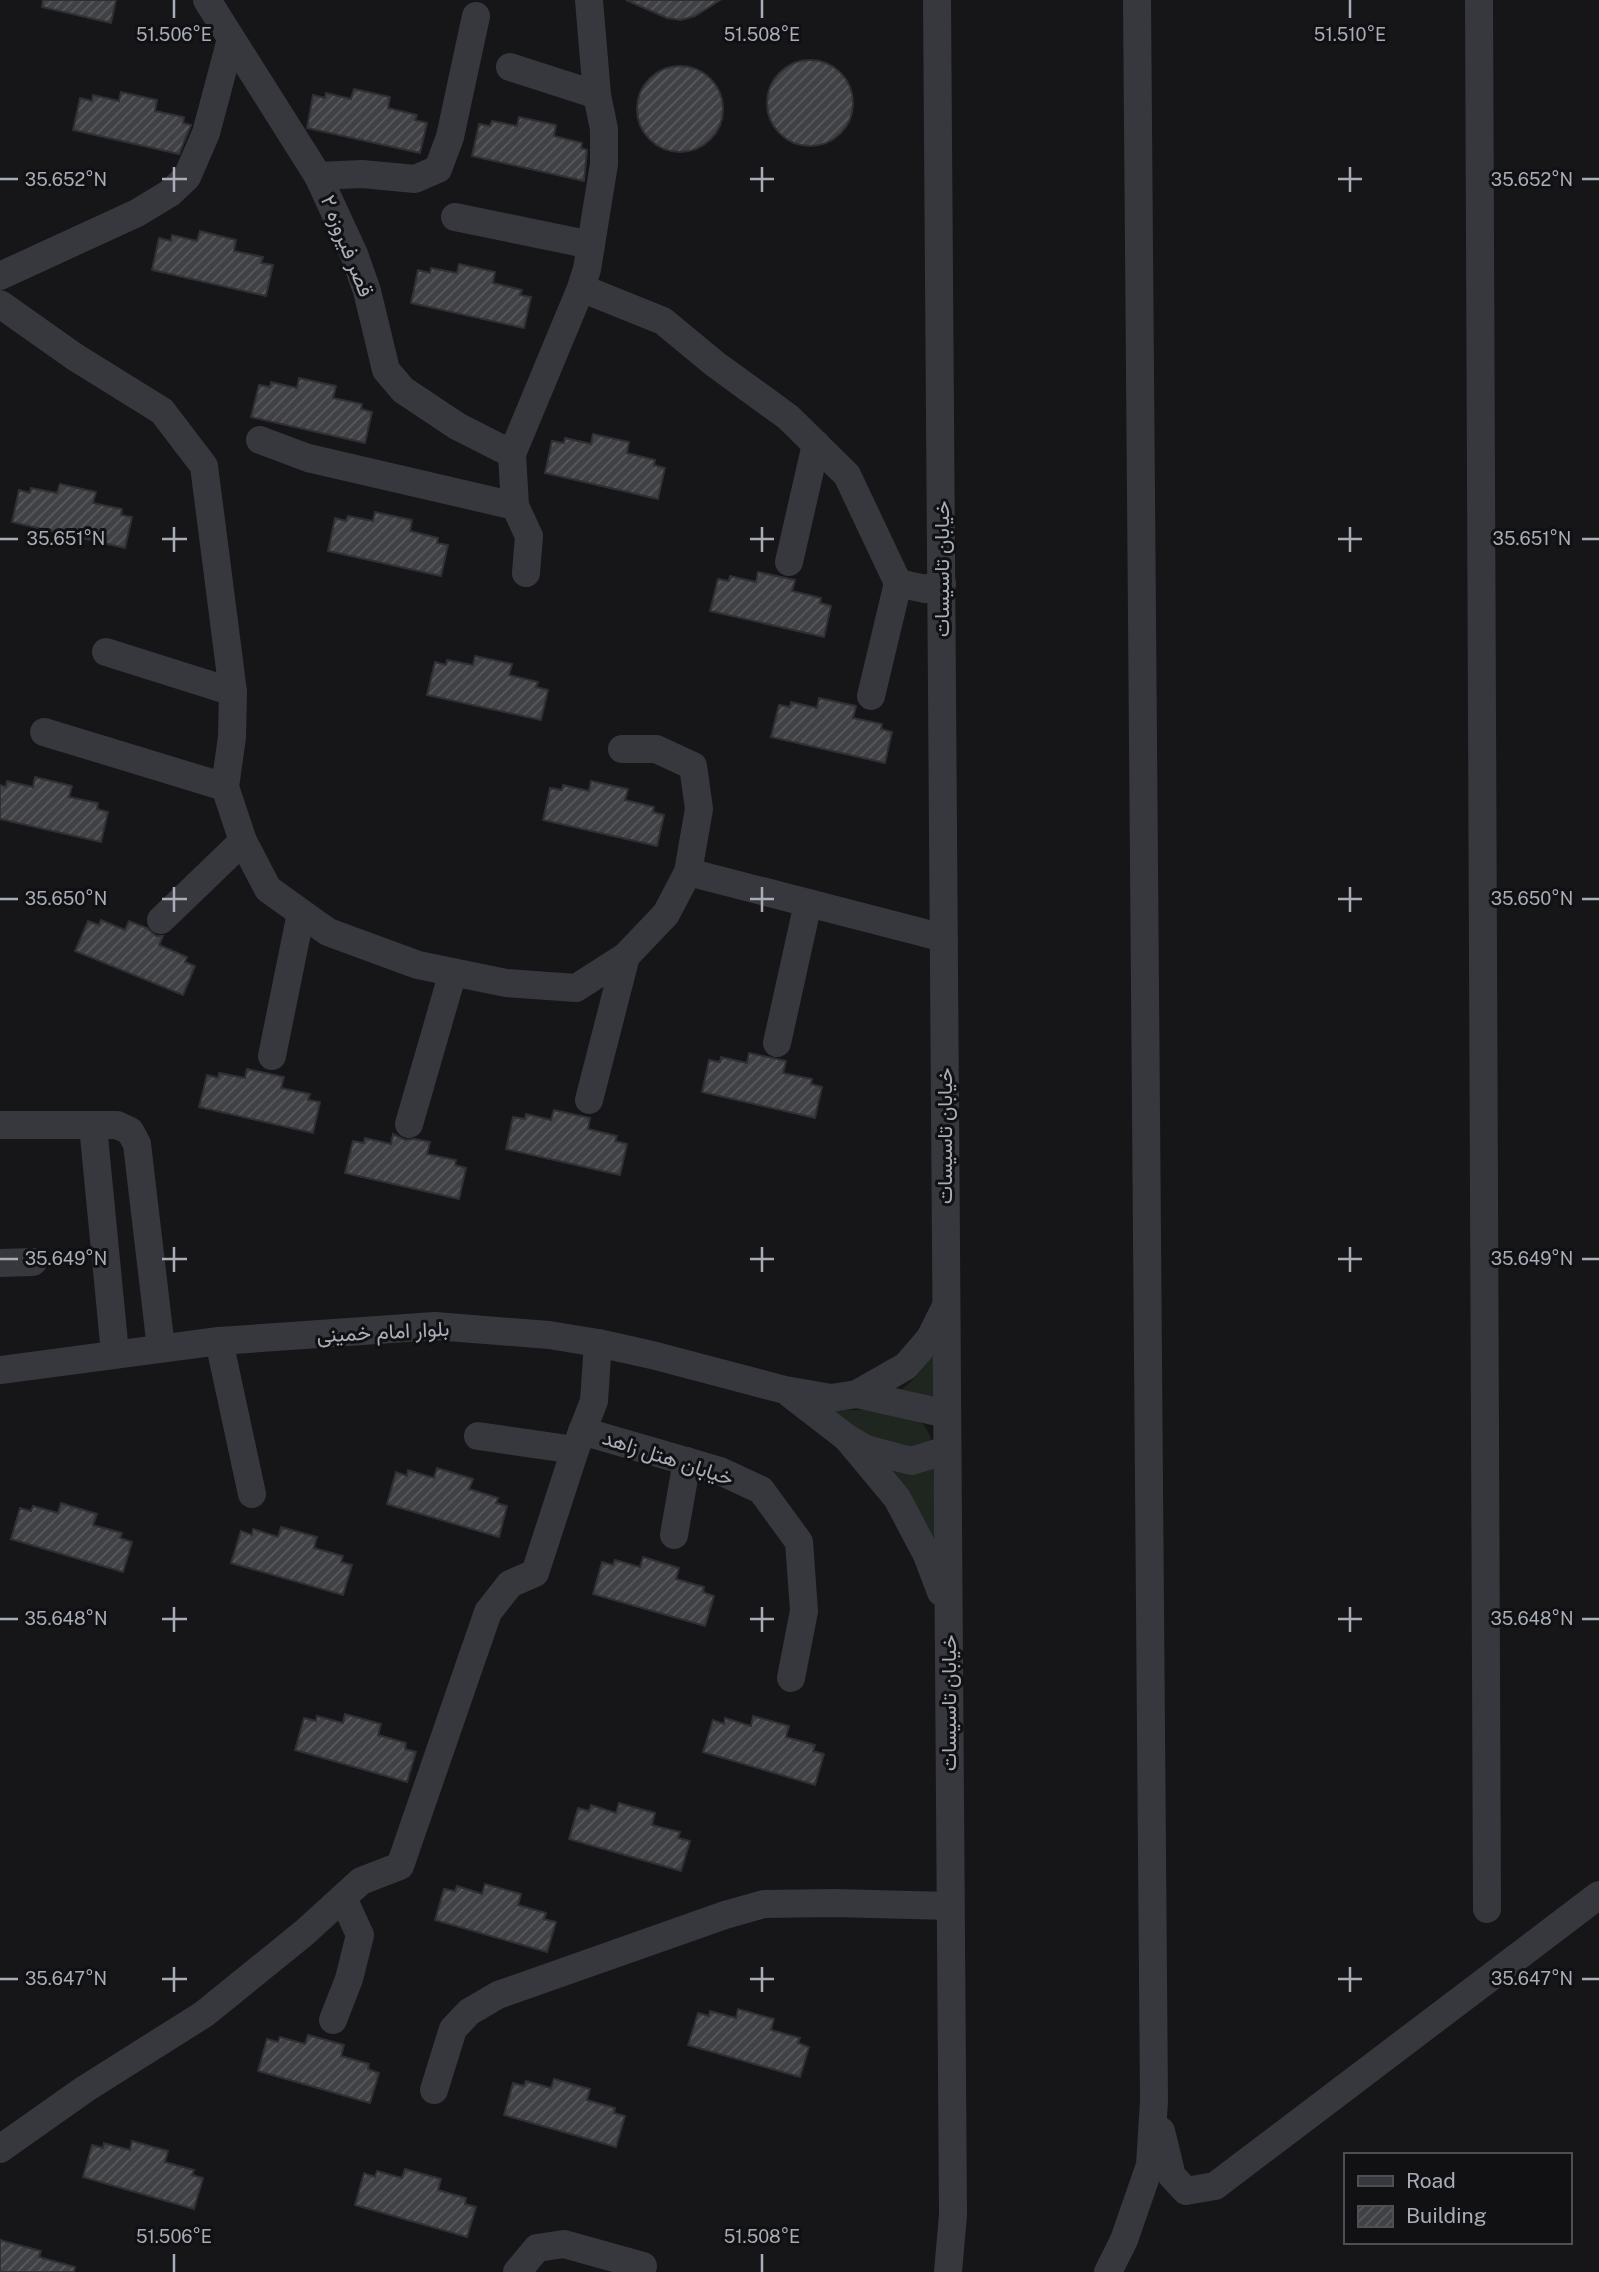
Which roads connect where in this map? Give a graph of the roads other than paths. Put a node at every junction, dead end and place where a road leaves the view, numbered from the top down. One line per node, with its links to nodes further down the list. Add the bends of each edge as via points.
1 (207, 0): 7 (street, قصر فیروزه ۲)
2 (589, 0): 9 (street)
3 (937, 0): 23 (street, خیابان تاسیسات)
4 (1136, 0): 72 (street)
5 (1479, 0): 69 (street)
6 (476, 16): 10 (street, via 450,137 438,169 415,179)
7 (232, 39): 10 (street, قصر فیروزه ۲); 13 (street, via 206,133 187,177 136,213)
8 (510, 67): 9 (street)
9 (597, 95): 12 (street, via 604,129 604,164)
10 (318, 176): 18 (street, قصر فیروزه ۲, via 367,291 386,370 403,390 435,412)
11 (455, 217): 12 (street)
12 (591, 244): 14 (street)
13 (0, 276)
14 (580, 288): 17 (street, via 663,321); 18 (street)
15 (0, 304): 25 (street, via 162,411 204,466)
16 (260, 440): 19 (street, via 309,458)
17 (816, 444): 20 (street); 22 (street, via 847,475)
18 (512, 454): 19 (street)
19 (515, 506): 21 (street, via 529,536)
20 (789, 562)
21 (526, 573)
22 (898, 583): 23 (street, via 925,589); 26 (street)
23 (942, 584): 35 (street, خیابان تاسیسات)
24 (106, 652): 25 (street)
25 (233, 692): 29 (street)
26 (871, 696)
27 (44, 732): 29 (street)
28 (622, 749): 31 (street, via 656,749 693,766 699,809)
29 (225, 787): 30 (street)
30 (243, 841): 33 (street, via 268,888); 34 (street)
31 (688, 872): 32 (street); 36 (street, via 666,915)
32 (808, 903): 35 (street); 38 (street)
33 (301, 913): 37 (street, via 328,932 418,965); 39 (street)
34 (161, 919)
35 (944, 938): 46 (street, خیابان تاسیسات)
36 (626, 956): 37 (street, via 576,988); 40 (street)
37 (453, 972): 41 (street)
38 (777, 1043)
39 (272, 1056)
40 (589, 1100)
41 (409, 1124)
42 (0, 1125): 43 (street)
43 (93, 1126): 49 (street, via 117,1125 130,1131 138,1144); 50 (street)
44 (33, 1262): 45 (street)
45 (0, 1263)
46 (946, 1305): 55 (street, via 930,1338 906,1366); 56 (street, خیابان تاسیسات)
47 (219, 1341): 48 (street, بلوار امام خمینی, via 435,1326); 49 (street, بلوار امام خمینی); 62 (street)
48 (598, 1343): 53 (street, بلوار امام خمینی); 59 (street, via 594,1401)
49 (161, 1348): 50 (street, بلوار امام خمینی)
50 (115, 1353): 51 (street, بلوار امام خمینی)
51 (60, 1362): 52 (street, بلوار امام خمینی); 54 (street, بلوار امام خمینی)
52 (0, 1370)
53 (785, 1390): 55 (street, بلوار امام خمینی, via 831,1398); 58 (street)
54 (0, 1391)
55 (857, 1394): 56 (street)
56 (947, 1414): 60 (street, خیابان تاسیسات)
57 (478, 1436): 59 (street, خیابان هتل زاهد)
58 (847, 1438): 60 (street, via 866,1449 911,1461); 64 (street, via 897,1498 938,1581)
59 (579, 1440): 61 (street, خیابان هتل زاهد); 67 (street, via 535,1573 510,1584 488,1612 400,1866 361,1881)
60 (947, 1450): 64 (street, خیابان تاسیسات)
61 (687, 1461): 63 (street); 65 (street, خیابان هتل زاهد, via 761,1490 799,1542 804,1611)
62 (252, 1494)
63 (674, 1535)
64 (948, 1625): 68 (street, خیابان تاسیسات)
65 (791, 1678)
66 (1599, 1895): 72 (street, via 1215,2186 1186,2191 1172,2176)
67 (343, 1898): 70 (street, via 360,1935); 73 (street, via 204,2014)
68 (950, 1906): 71 (street, via 764,1905 498,1995 469,2012 453,2029); 76 (street, خیابان تاسیسات, via 953,2215)
69 (1487, 1909)
70 (333, 2020)
71 (434, 2090)
72 (1154, 2101): 77 (street, via 1150,2165)
73 (0, 2149)
74 (643, 2266): 75 (street, via 564,2244 537,2248)
75 (517, 2272)
76 (948, 2272)
77 (1108, 2272)

